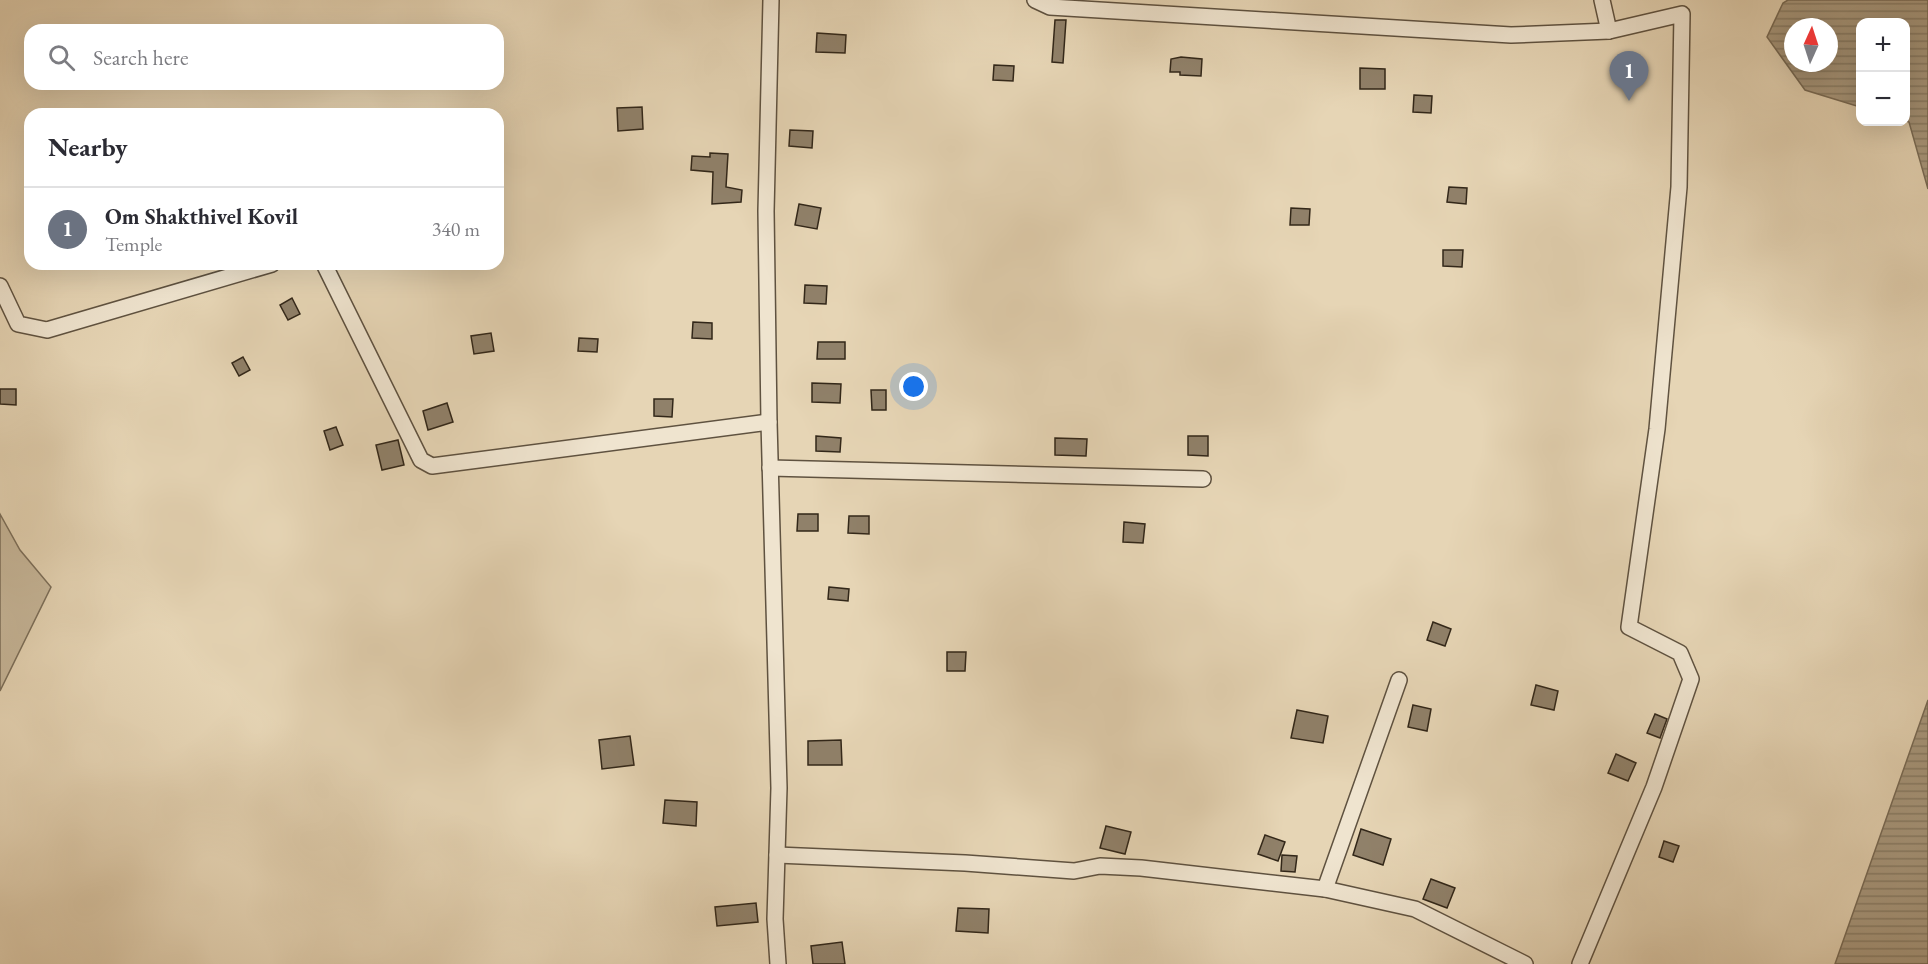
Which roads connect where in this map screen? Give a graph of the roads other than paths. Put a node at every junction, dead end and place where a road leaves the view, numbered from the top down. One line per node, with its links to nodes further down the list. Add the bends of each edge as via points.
1 (771, 0): 8 (street, via 766,211)
2 (1035, 0): 4 (street, via 1050,7 1511,35)
3 (1602, 0): 4 (street)
4 (1609, 31): 16 (street, via 1682,14 1679,187 1657,429 1629,627 1680,653 1691,680 1654,788)
5 (252, 270): 7 (street, via 47,330 18,324)
6 (327, 270): 8 (street, via 422,460 432,466)
7 (0, 286)
8 (769, 422): 9 (street)
9 (770, 468): 10 (street); 12 (street)
10 (1203, 479)
11 (1400, 680): 13 (street)
12 (777, 855): 13 (street, via 1074,871 1100,866 1141,868); 14 (street)
13 (1325, 889): 15 (street, via 1415,909)
14 (778, 964)
15 (1525, 964)
16 (1580, 964)

